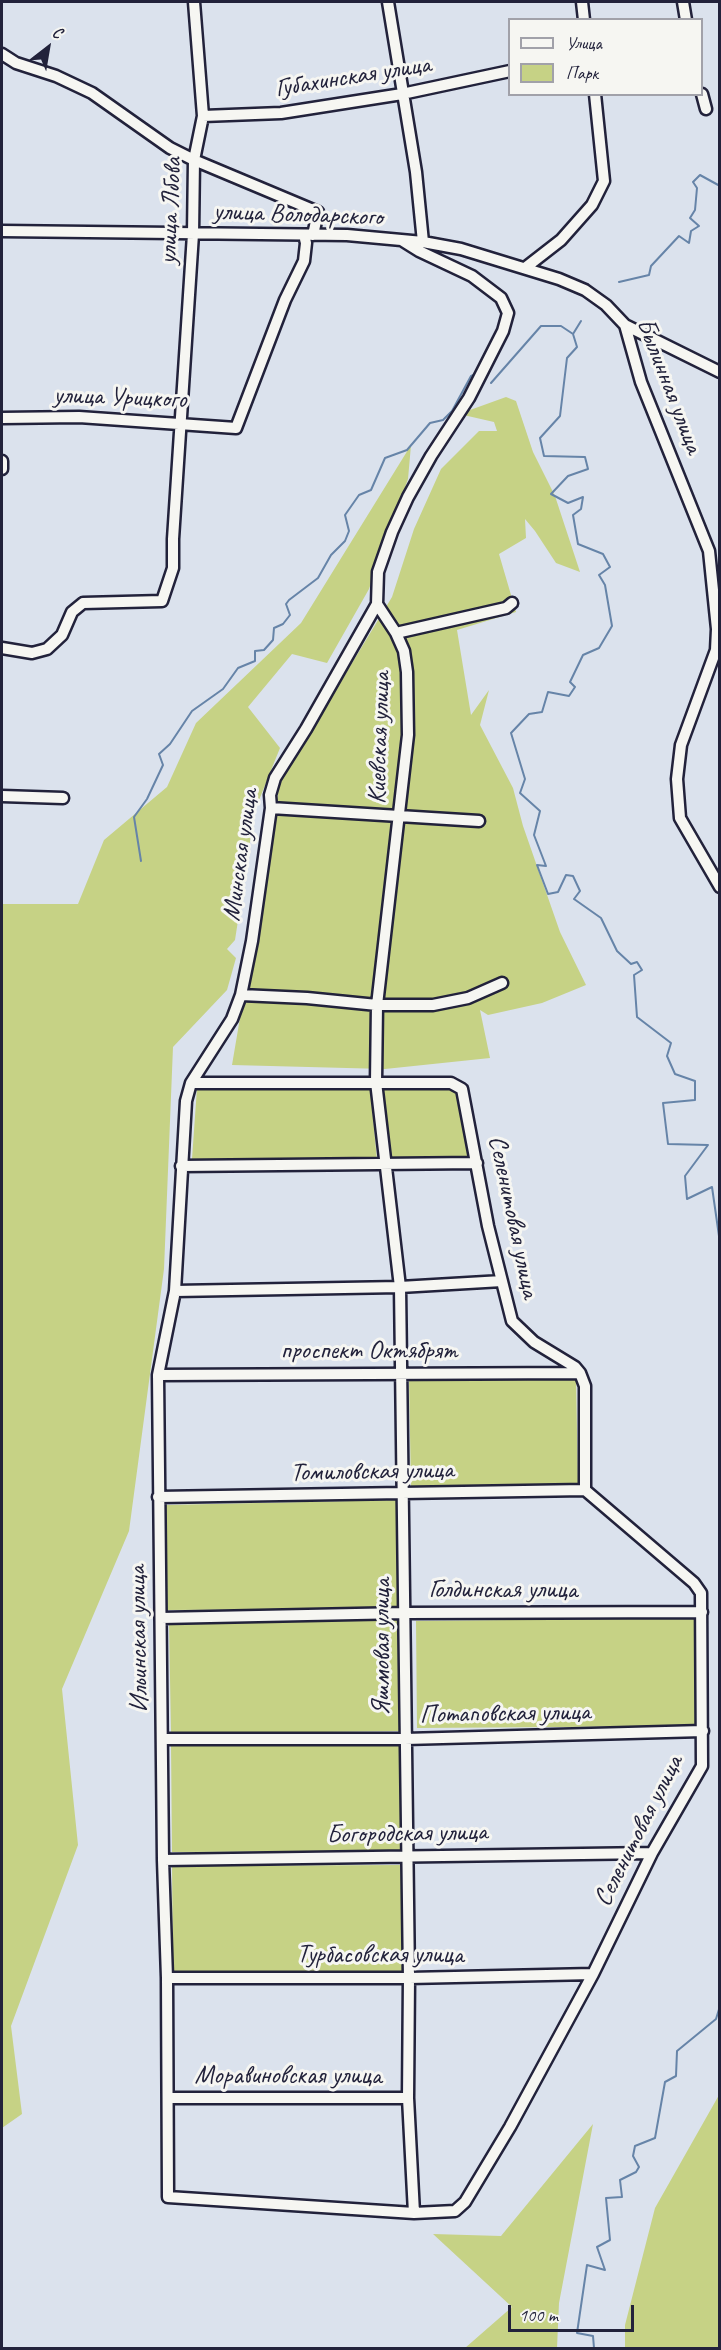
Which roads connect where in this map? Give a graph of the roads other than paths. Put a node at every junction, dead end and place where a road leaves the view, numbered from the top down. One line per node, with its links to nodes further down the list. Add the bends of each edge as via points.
1 (194, 2): 13 (street, улица Лбова)
2 (388, 2): 9 (street)
3 (582, 2): 5 (street)
4 (683, 2): 6 (street)
5 (584, 18)
6 (686, 18)
7 (2, 54): 14 (street, via 92,93 170,148)
8 (508, 71): 9 (street, Губахинская улица)
9 (402, 94): 13 (street, Губахинская улица, via 280,113); 19 (street)
10 (595, 96): 20 (street, via 604,181 592,205 561,240)
11 (703, 96): 12 (street)
12 (706, 109)
13 (203, 116): 14 (street, улица Лбова)
14 (194, 160): 16 (street, улица Лбова); 17 (street, via 318,212)
15 (2, 231): 16 (street, улица Володарского)
16 (193, 234): 17 (street, улица Володарского); 25 (street, улица Лбова)
17 (309, 235): 18 (street, улица Володарского); 25 (street, улица Урицкого, via 304,261 236,428)
18 (403, 241): 19 (street, улица Володарского); 29 (street, via 472,276 501,298 508,313 469,398 431,456 392,532 378,572)
19 (423, 242): 20 (street, улица Володарского)
20 (525, 268): 21 (street, улица Володарского)
21 (585, 290): 22 (street, Былинная улица)
22 (625, 325): 23 (street); 32 (street, Былинная улица, via 641,382 709,551)
23 (720, 372)
24 (2, 418): 25 (street, улица Урицкого, via 79,417)
25 (182, 423): 31 (street, улица Лбова, via 173,568 162,601 83,603 72,612 62,635 47,649 33,653)
26 (2, 460): 27 (street)
27 (2, 469)
28 (512, 603): 30 (street, via 506,608)
29 (377, 604): 30 (street, Киевская улица); 35 (street, Минская улица, via 275,778)
30 (396, 633): 36 (street, Киевская улица, via 404,651 408,735)
31 (2, 648)
32 (718, 650): 38 (street, Былинная улица, via 681,745 677,779 680,818)
33 (2, 796): 34 (street)
34 (63, 798)
35 (271, 808): 36 (street); 40 (street, Минская улица)
36 (399, 818): 37 (street); 41 (street, Киевская улица)
37 (479, 821)
38 (720, 887)
39 (502, 983): 41 (street, via 468,998 433,1005)
40 (241, 995): 41 (street); 42 (street, Минская улица, via 232,1019)
41 (377, 1005): 43 (street, Киевская улица)
42 (191, 1083): 43 (street); 45 (street, Ильинская улица)
43 (376, 1083): 44 (street, Селенитовая улица, via 451,1083 462,1089); 46 (street, Яшмовая улица)
44 (477, 1163): 46 (street); 47 (street, Селенитовая улица)
45 (181, 1166): 46 (street); 49 (street, Ильинская улица)
46 (385, 1166): 48 (street, Яшмовая улица)
47 (502, 1281): 48 (street); 50 (street, Селенитовая улица, via 512,1321 524,1334)
48 (400, 1287): 49 (street); 51 (street, Яшмовая улица)
49 (175, 1291): 52 (street, Ильинская улица)
50 (580, 1373): 51 (street, проспект Октябрят); 53 (street, via 585,1386)
51 (402, 1374): 52 (street, проспект Октябрят); 54 (street, Яшмовая улица)
52 (158, 1375): 55 (street, Ильинская улица)
53 (585, 1490): 54 (street, Томиловская улица); 56 (street, Селенитовая улица, via 694,1583 701,1593)
54 (404, 1494): 55 (street, Томиловская улица); 57 (street, Яшмовая улица)
55 (158, 1497): 58 (street, Ильинская улица)
56 (702, 1612): 57 (street, Голдинская улица); 59 (street, Селенитовая улица)
57 (405, 1613): 58 (street, Голдинская улица); 61 (street, Яшмовая улица)
58 (161, 1618): 60 (street, Ильинская улица)
59 (703, 1731): 61 (street, Потаповская улица); 62 (street, Селенитовая улица, via 702,1766)
60 (164, 1739): 61 (street, Потаповская улица); 64 (street, Ильинская улица)
61 (405, 1739): 63 (street, Яшмовая улица)
62 (652, 1853): 63 (street, Богородская улица); 65 (street, Селенитовая улица)
63 (407, 1857): 64 (street, Богородская улица); 67 (street, Яшмовая улица)
64 (163, 1860): 66 (street, Ильинская улица)
65 (593, 1974): 67 (street, Турбасовская улица); 70 (street, Селенитовая улица, via 465,2202 455,2211)
66 (167, 1978): 67 (street, Турбасовская улица); 68 (street, Ильинская улица)
67 (410, 1978): 69 (street, Яшмовая улица)
68 (168, 2098): 69 (street, Моравиновская улица); 70 (street, Ильинская улица, via 168,2197)
69 (408, 2098): 70 (street, Яшмовая улица)
70 (414, 2212)

